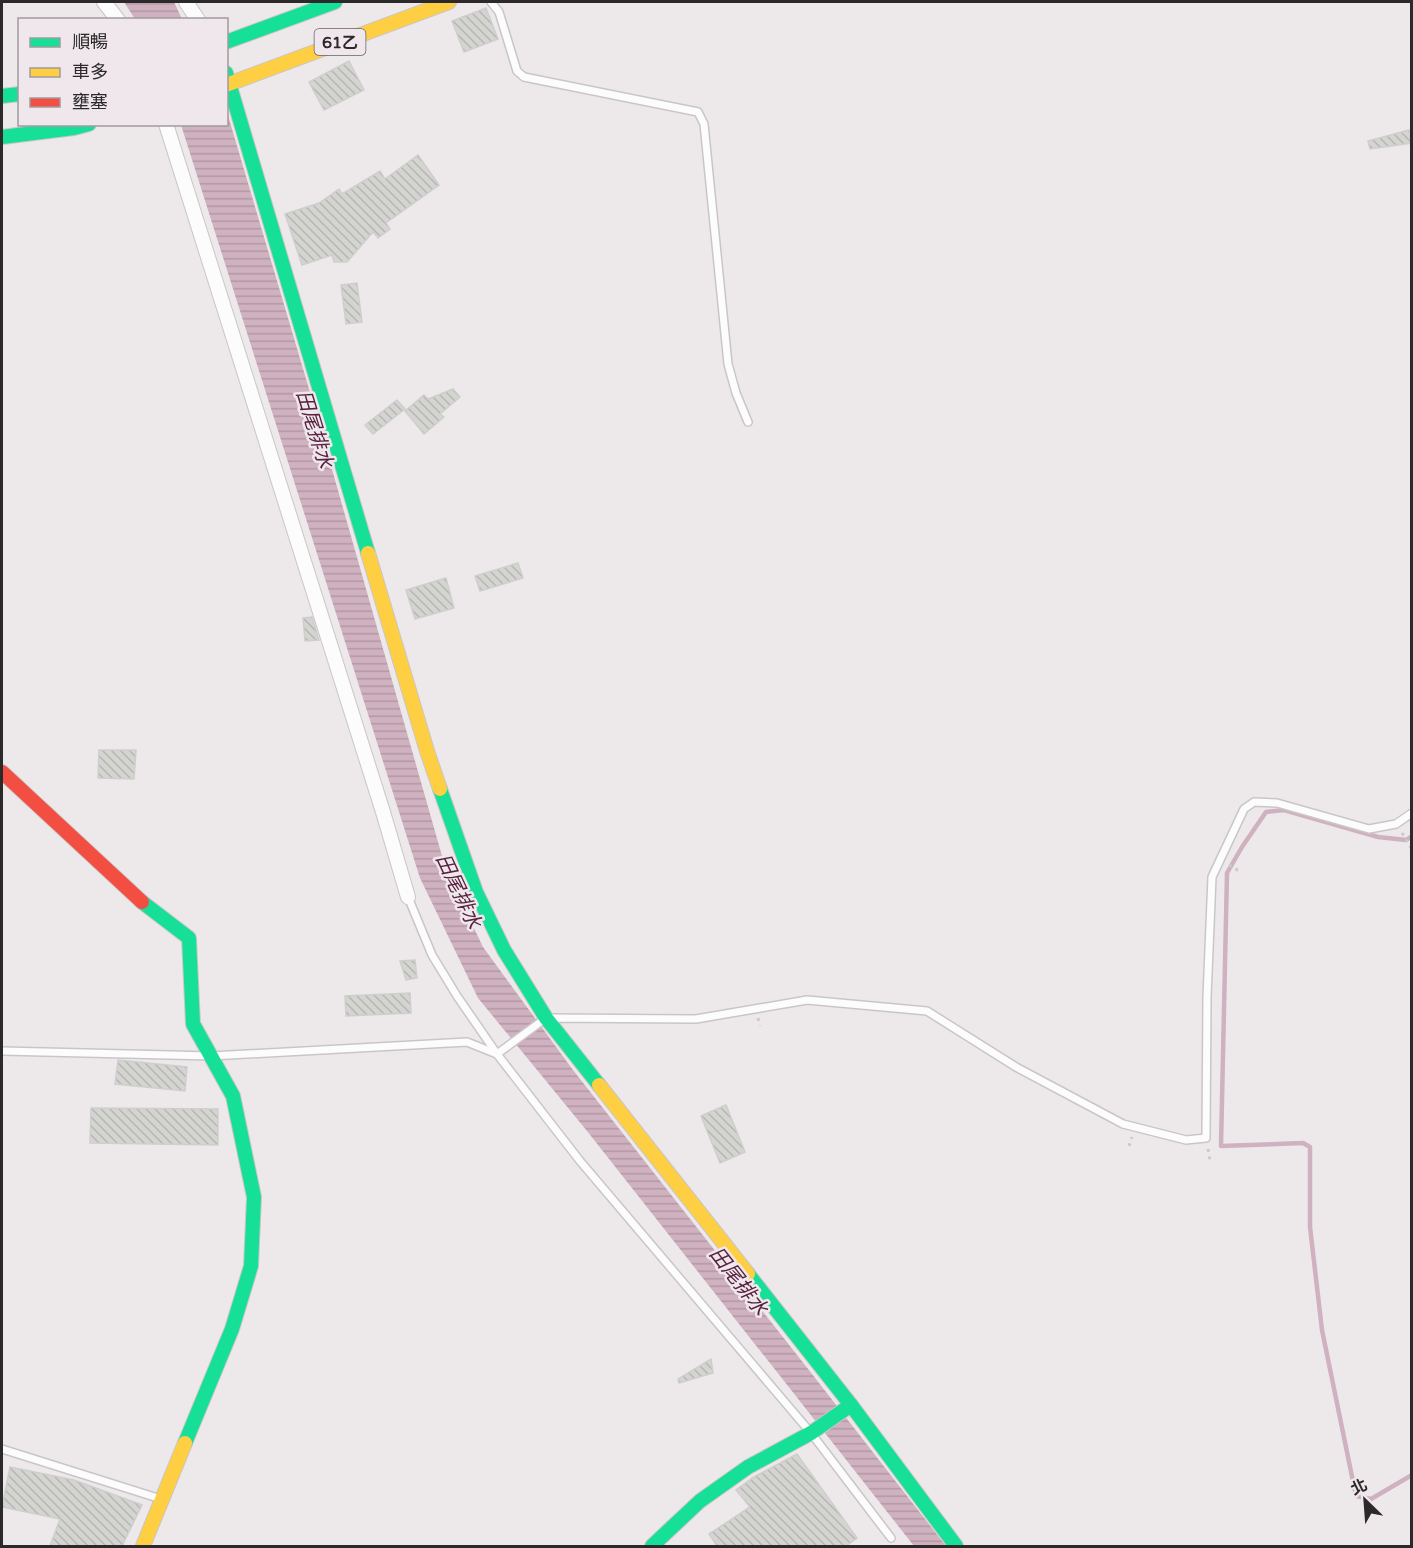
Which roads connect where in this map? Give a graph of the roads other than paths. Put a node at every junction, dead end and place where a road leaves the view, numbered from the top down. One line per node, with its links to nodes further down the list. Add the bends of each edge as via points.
1 (104, 2): 6 (street)
2 (186, 2): 7 (street)
3 (335, 2): 8 (street, 61乙)
4 (449, 2): 9 (street, 61乙)
5 (491, 2): 15 (lane, via 499,12 516,70 524,77 699,112 704,124 728,364)
6 (116, 18)
7 (197, 18)
8 (228, 41)
9 (228, 80): 19 (street, via 427,750 476,892 504,950)
10 (18, 94): 11 (street)
11 (2, 96)
12 (82, 126): 14 (street)
13 (167, 126): 18 (street)
14 (2, 137)
15 (748, 422)
16 (2, 772): 22 (street, via 147,907 189,938 193,1024)
17 (1412, 813): 19 (lane, via 1396,824 1369,829 1276,803 1254,802 1244,809 1212,877 1206,1138 1186,1140 1124,1124 1016,1067 927,1011 807,1000 696,1019)
18 (408, 897): 21 (lane, via 432,955)
19 (546, 1018): 21 (lane); 23 (street)
20 (2, 1051): 22 (lane)
21 (498, 1054): 22 (lane, via 467,1042); 24 (lane, via 580,1161)
22 (211, 1056): 26 (street, via 233,1096 254,1197 251,1266 232,1329)
23 (851, 1405): 24 (street); 30 (street)
24 (811, 1434): 27 (lane); 29 (street, via 748,1467 700,1501)
25 (2, 1449): 26 (lane)
26 (161, 1499): 28 (street)
27 (891, 1538)
28 (143, 1546)
29 (652, 1546)
30 (956, 1546)

